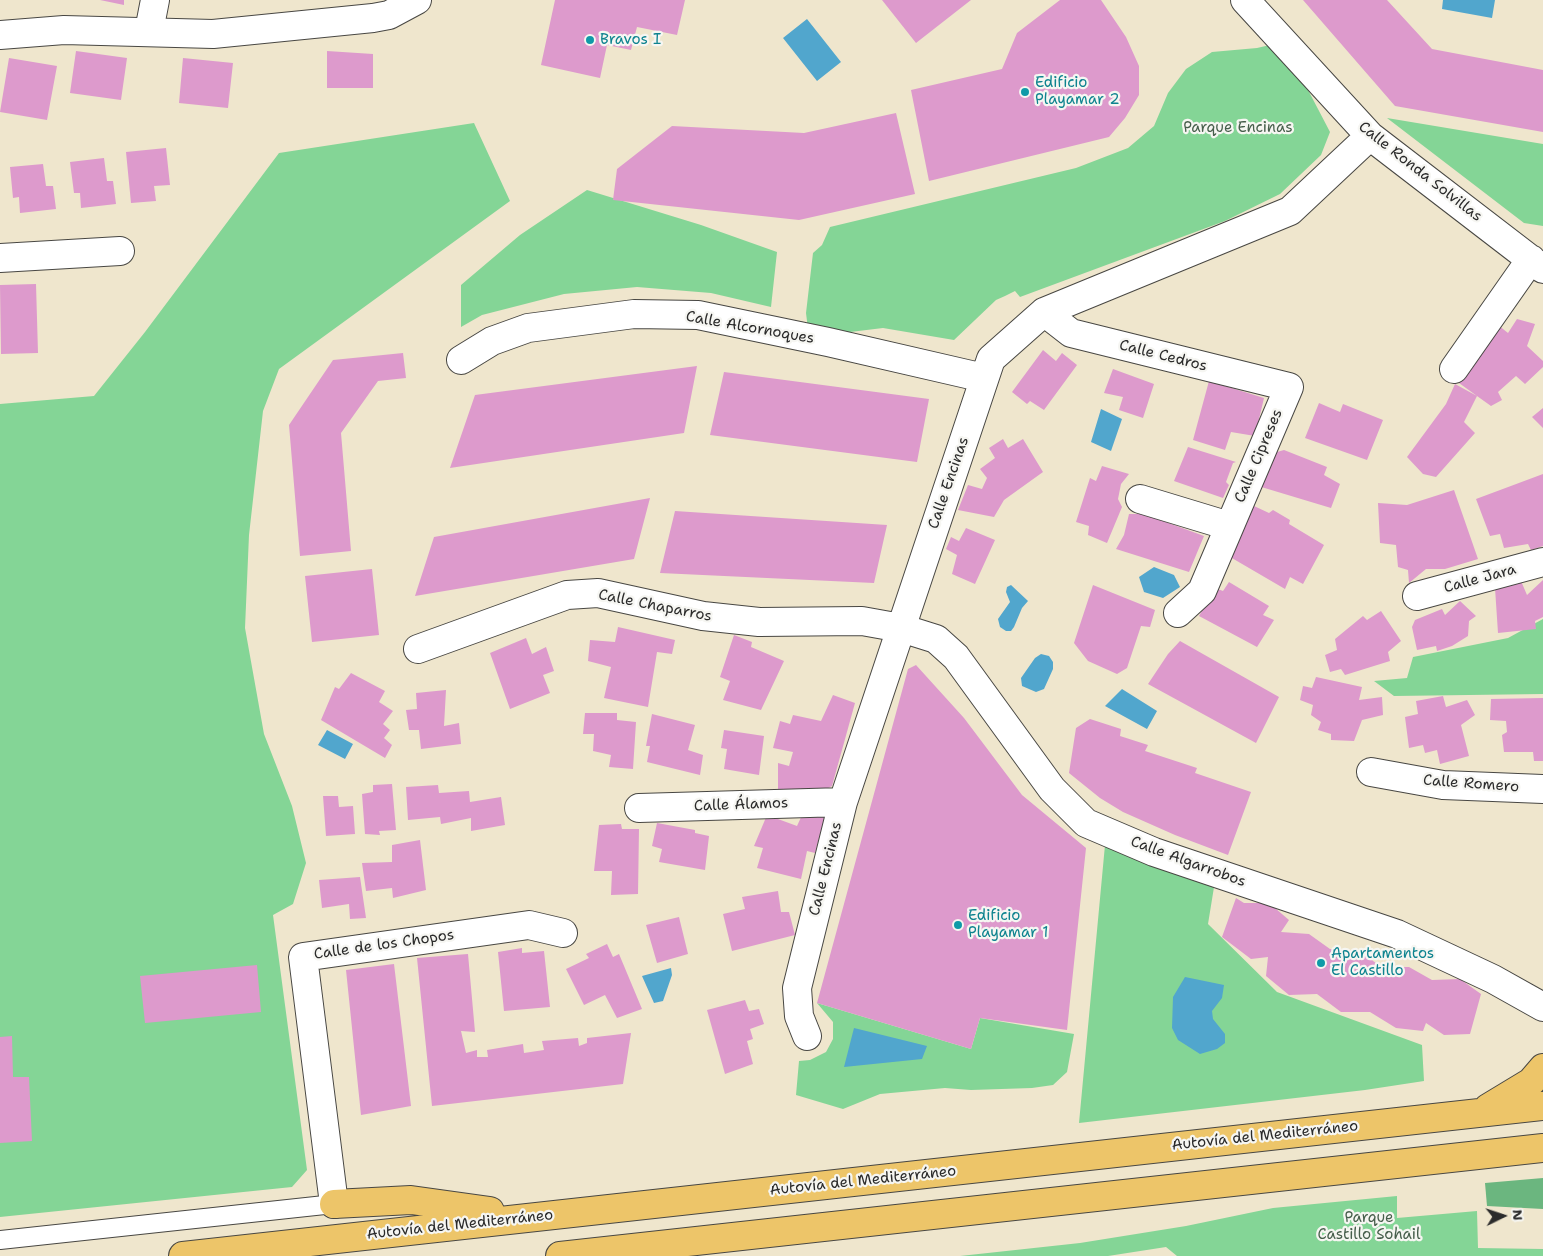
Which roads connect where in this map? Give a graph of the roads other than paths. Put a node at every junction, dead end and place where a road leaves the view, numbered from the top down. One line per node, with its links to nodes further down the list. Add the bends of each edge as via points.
1 (155, 0): 4 (street)
2 (417, 0): 4 (street, via 389,15 373,18 213,34)
3 (1245, 0): 6 (street, Calle Ronda Solvillas)
4 (149, 31): 5 (street, via 64,30)
5 (0, 35)
6 (1370, 136): 9 (street, Calle Ronda Solvillas); 10 (street, Calle Encinas, via 1290,211)
7 (120, 251): 8 (street)
8 (0, 258)
9 (1537, 264): 12 (street)
10 (1044, 312): 13 (street, Calle Encinas, via 991,360); 14 (street, Calle Cedros, via 1071,333)
11 (461, 360): 13 (street, Calle Alcornoques, via 492,341 528,328 634,314 698,316)
12 (1454, 369)
13 (984, 378): 20 (street, Calle Encinas)
14 (1289, 386): 16 (street, Calle Cipreses)
15 (1140, 498): 16 (street)
16 (1229, 526): 19 (street, Calle Cipreses, via 1202,591)
17 (1543, 562): 18 (street, Calle Jara)
18 (1417, 596)
19 (1178, 613)
20 (901, 628): 21 (street, Calle Chaparros, via 862,621 759,622 703,616 598,593 567,595); 24 (street, Calle Encinas); 27 (street, Calle Algarrobos, via 936,640 956,657 1052,789 1086,823 1154,852 1397,934 1493,979)
21 (418, 649)
22 (1371, 772): 23 (street, Calle Romero, via 1443,785)
23 (1543, 789)
24 (843, 802): 25 (street, Calle Álamos); 28 (street, Calle Encinas, via 797,988 799,1016)
25 (639, 808)
26 (563, 933): 33 (street, Calle de los Chopos, via 529,925 303,957)
27 (1543, 1007)
28 (807, 1036)
29 (1543, 1068): 31 (highway, via 1531,1082)
30 (1543, 1106): 31 (highway, Autovía del Mediterráneo)
31 (1482, 1111): 34 (highway, Autovía del Mediterráneo)
32 (1543, 1148): 35 (highway)
33 (334, 1204): 34 (highway, via 410,1200); 36 (lane)
34 (528, 1217): 37 (highway, Autovía del Mediterráneo)
35 (736, 1236): 38 (highway); 39 (highway)
36 (0, 1240)
37 (183, 1256)
38 (560, 1256)
39 (698, 1256)

